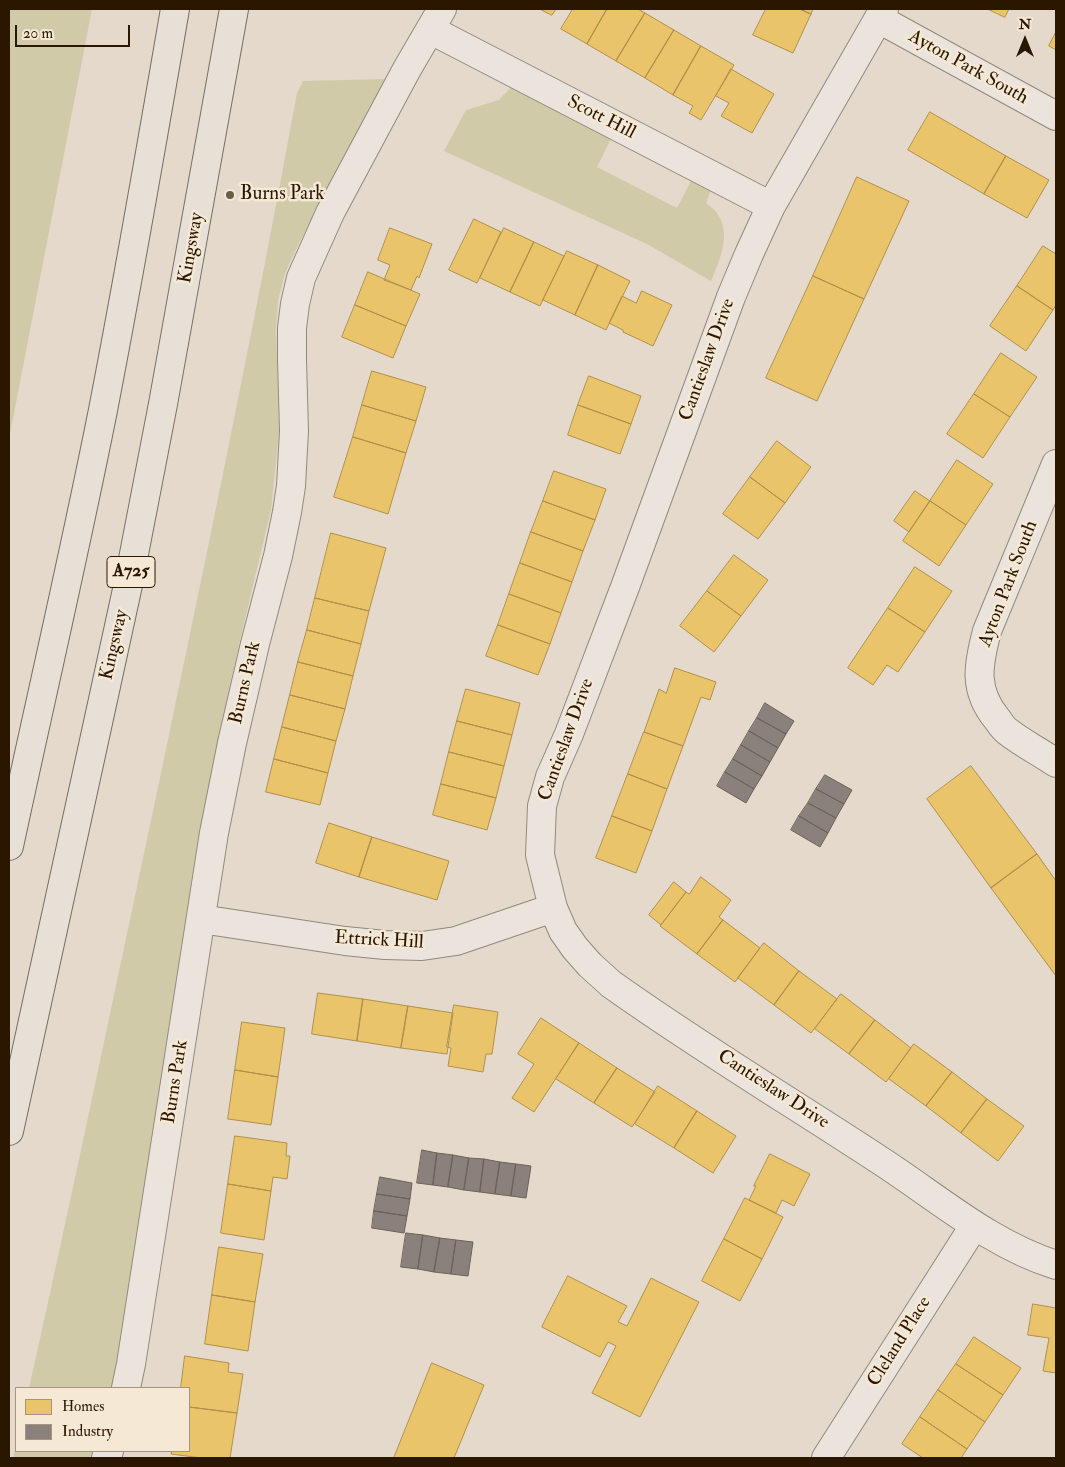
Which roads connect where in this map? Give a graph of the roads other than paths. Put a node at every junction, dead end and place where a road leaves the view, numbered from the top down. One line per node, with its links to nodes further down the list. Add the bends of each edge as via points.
1 (175, 9): 9 (highway, via 103,410)
2 (234, 9): 12 (highway, Kingsway / A725, via 164,404 128,586)
3 (881, 14): 5 (street, Ayton Park South); 6 (street, Cantieslaw Drive)
4 (436, 19): 6 (street, Scott Hill); 11 (street, Burns Park, via 330,213 301,278 292,328 294,431 287,512 232,743)
5 (1056, 116)
6 (771, 206): 10 (street, Cantieslaw Drive, via 731,298 625,587 550,777 542,806 540,856)
7 (1056, 464): 8 (street, Ayton Park South, via 987,631 979,676 982,695 1006,730)
8 (1056, 763)
9 (9, 846)
10 (553, 908): 11 (street, Ettrick Hill, via 456,941 422,946 345,941); 13 (street, Cantieslaw Drive, via 574,948 611,984)
11 (201, 919): 15 (street, Burns Park)
12 (9, 1131)
13 (974, 1226): 14 (street, Cantieslaw Drive); 16 (street, Cleland Place)
14 (1056, 1265)
15 (126, 1387)
16 (826, 1458)

